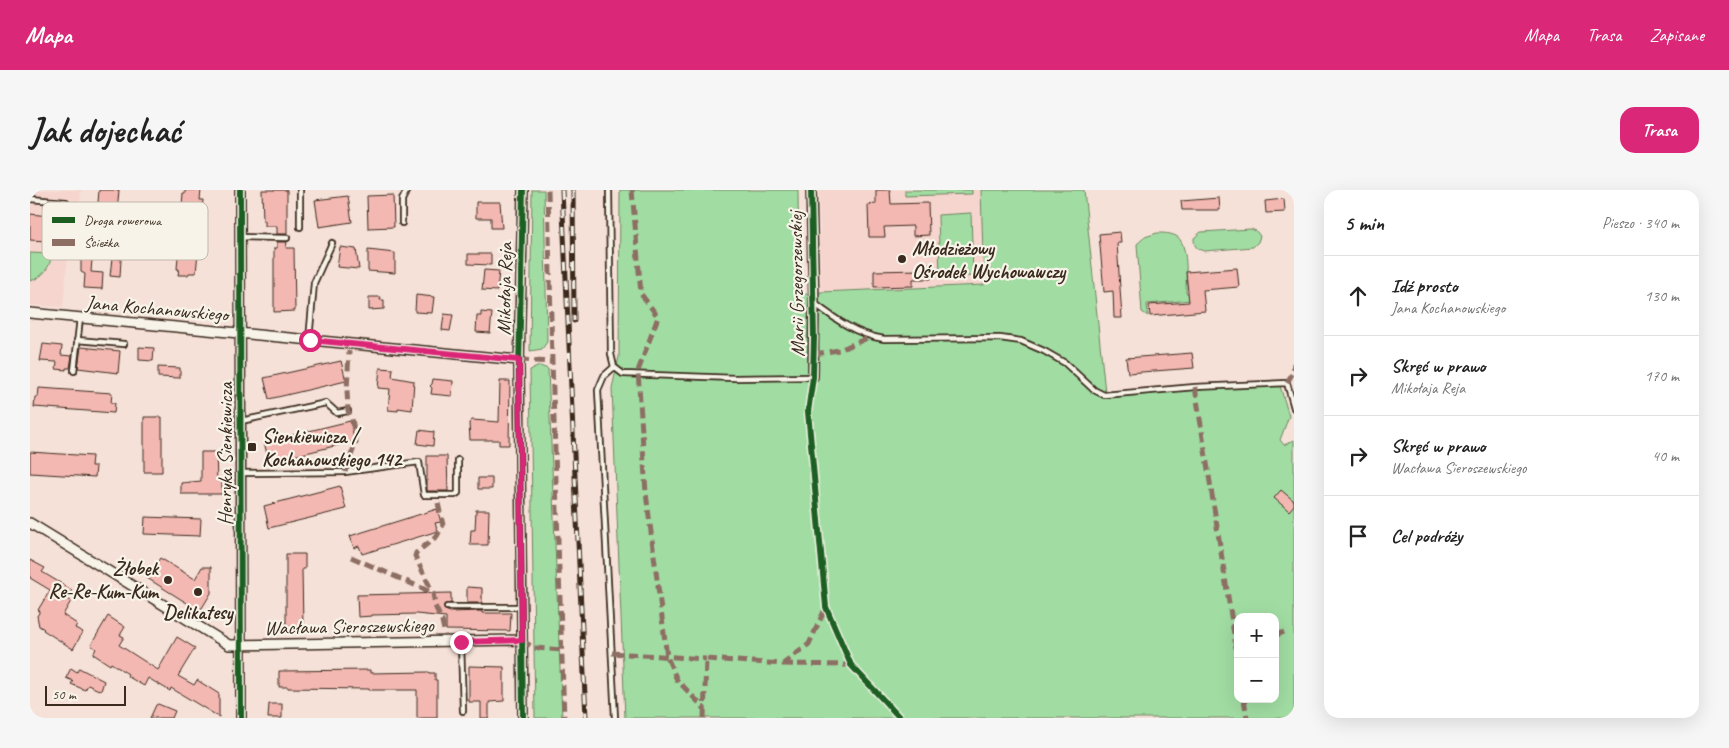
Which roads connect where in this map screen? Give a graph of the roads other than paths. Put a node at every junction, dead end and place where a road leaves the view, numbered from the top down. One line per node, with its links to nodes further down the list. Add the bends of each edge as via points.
1 (240, 190): 11 (street, Henryka Sienkiewicza)
2 (300, 190): 10 (lane)
3 (406, 190): 9 (lane, via 402,200)
4 (523, 190): 21 (street, Mikołaja Reja)
5 (609, 190): 22 (lane, via 610,354)
6 (810, 190): 14 (street, Marii Grzegorzewskiej)
7 (30, 199): 8 (lane)
8 (66, 202)
9 (402, 223)
10 (300, 227)
11 (240, 237): 12 (lane); 17 (street, Henryka Sienkiewicza)
12 (287, 238)
13 (332, 243): 19 (lane, via 314,283)
14 (814, 303): 24 (street, Marii Grzegorzewskiej); 25 (lane, via 834,319 870,337 1021,341 1065,363 1104,395 1287,382)
15 (30, 313): 16 (street, Jana Kochanowskiego)
16 (80, 318): 17 (street, Jana Kochanowskiego); 18 (lane)
17 (241, 333): 19 (street, Jana Kochanowskiego); 27 (street, Henryka Sienkiewicza)
18 (77, 340): 20 (lane); 23 (lane)
19 (310, 340): 21 (street, Jana Kochanowskiego)
20 (124, 344)
21 (519, 360): 32 (street, Mikołaja Reja)
22 (614, 367): 24 (lane, via 623,374); 39 (lane, via 604,376 598,390)
23 (74, 371)
24 (813, 377)
25 (1294, 408)
26 (348, 411): 27 (lane, via 337,413 326,403)
27 (241, 421): 29 (street, Henryka Sienkiewicza)
28 (458, 460): 29 (lane, via 458,493 455,495 424,495 418,462 345,472)
29 (241, 473): 35 (street, Henryka Sienkiewicza)
30 (30, 522): 35 (street, Wacława Sieroszewskiego, via 229,645)
31 (447, 607): 32 (lane)
32 (522, 607): 33 (street, Mikołaja Reja)
33 (522, 640): 34 (street, Wacława Sieroszewskiego); 38 (street, Mikołaja Reja)
34 (461, 642): 35 (street, Wacława Sieroszewskiego); 36 (lane)
35 (241, 646): 37 (street, Henryka Sienkiewicza)
36 (463, 711)
37 (241, 718)
38 (523, 718)
39 (615, 718)

